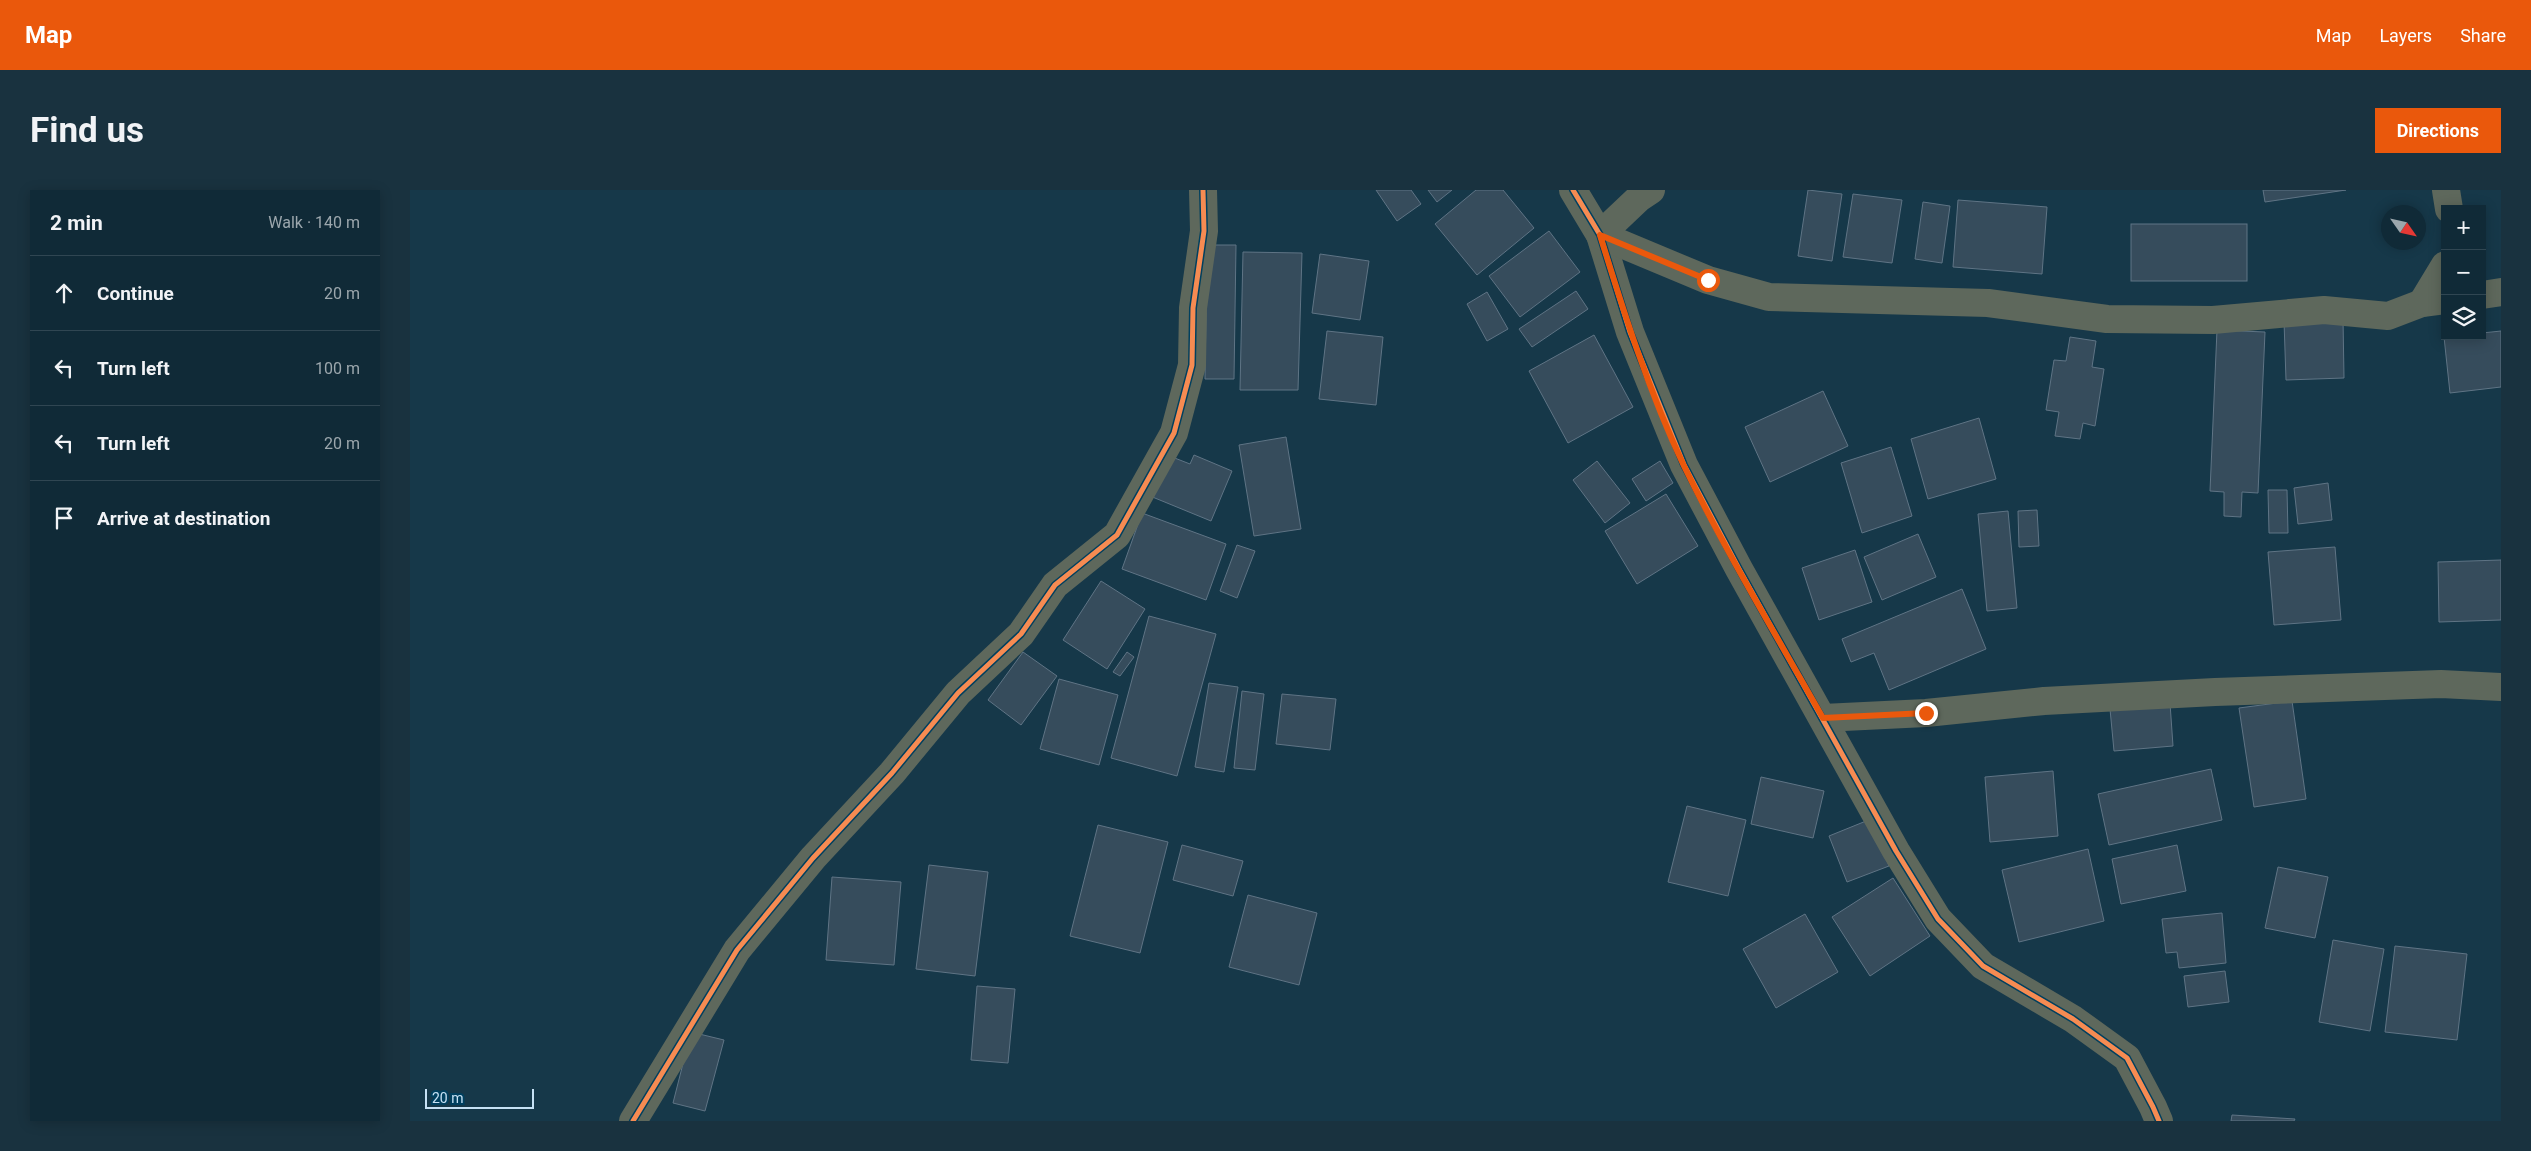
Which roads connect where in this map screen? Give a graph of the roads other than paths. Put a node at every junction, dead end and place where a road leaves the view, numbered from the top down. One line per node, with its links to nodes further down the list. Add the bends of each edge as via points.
1 (1203, 190): 13 (street, via 1204,231 1193,308 1192,365 1174,433 1117,535 1055,585 1022,634 958,693 737,950)
2 (1573, 190): 6 (street)
3 (1651, 190): 6 (street)
4 (2446, 190): 5 (street)
5 (2448, 205)
6 (1600, 235): 10 (street, via 1708,280 1770,298 1988,303 2107,319 2213,320 2324,310 2388,316); 12 (street, via 1630,332 1684,465)
7 (2441, 277): 10 (street)
8 (2501, 292): 9 (street)
9 (2486, 294)
10 (2433, 302)
11 (2501, 687): 12 (street, via 2441,684 2215,692)
12 (1823, 718): 14 (street, via 1896,851 1938,919 1983,966 2073,1019 2127,1058)
13 (633, 1121)
14 (2158, 1121)

